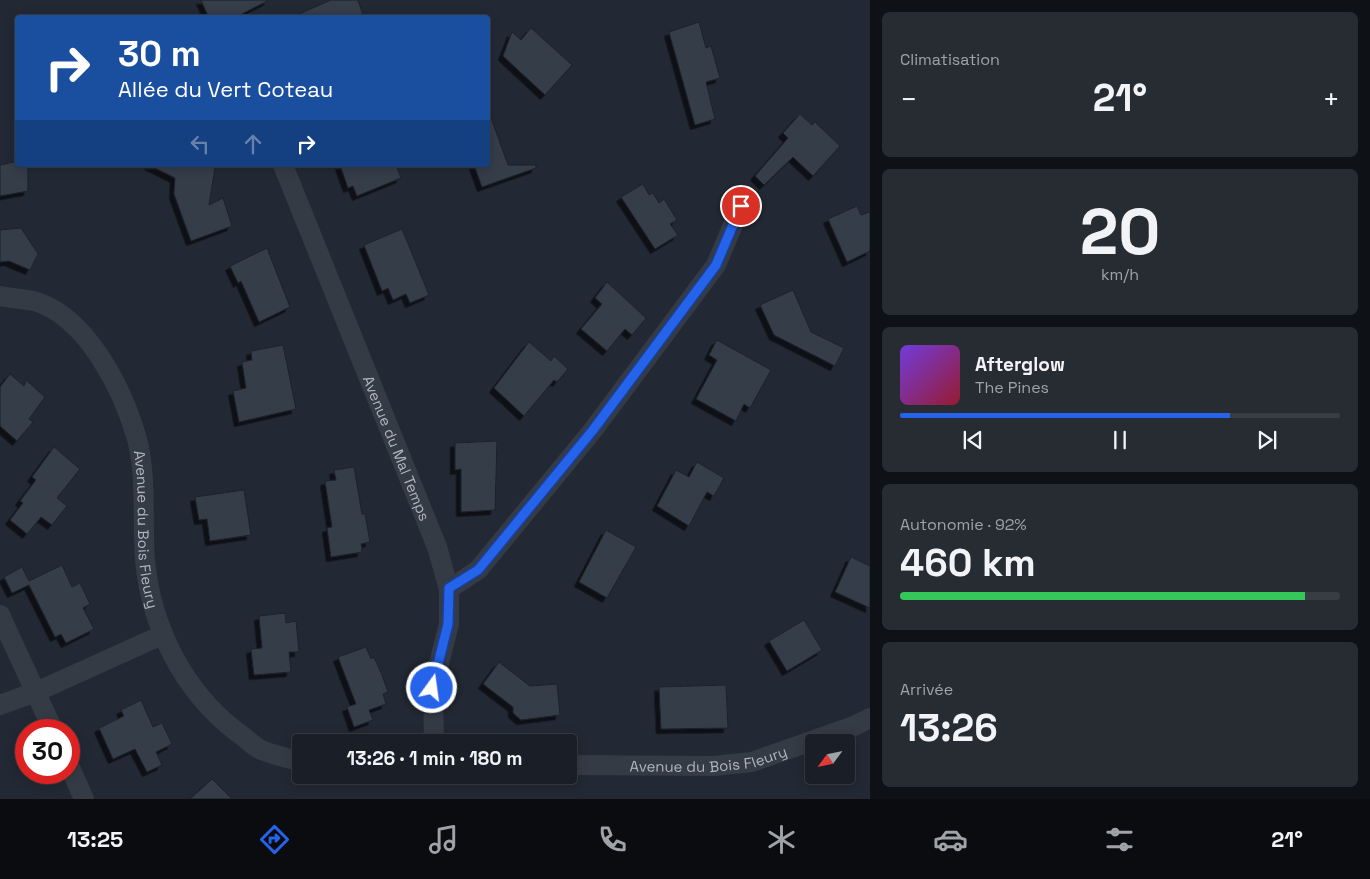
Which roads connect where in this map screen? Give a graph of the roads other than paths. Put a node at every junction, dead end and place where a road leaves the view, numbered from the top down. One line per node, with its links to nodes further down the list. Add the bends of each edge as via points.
1 (283, 167): 4 (street, Avenue du Mal Temps, via 437,547)
2 (741, 206): 4 (street, via 716,265 593,430 478,570)
3 (0, 296): 6 (street, Avenue du Bois Fleury, via 35,302 65,318 90,341 120,395 137,439 142,476 145,560)
4 (449, 588): 11 (street, Avenue du Mal Temps, via 448,624 432,688)
5 (0, 615): 7 (street)
6 (162, 636): 7 (street); 12 (street, Avenue du Bois Fleury, via 186,678 219,718 260,749)
7 (36, 692): 8 (street); 10 (street)
8 (0, 705)
9 (870, 718): 13 (street, Avenue du Bois Fleury, via 752,762 713,766)
10 (48, 719)
11 (434, 734)
12 (292, 759)
13 (577, 765)
14 (78, 784): 15 (street)
15 (84, 799)

